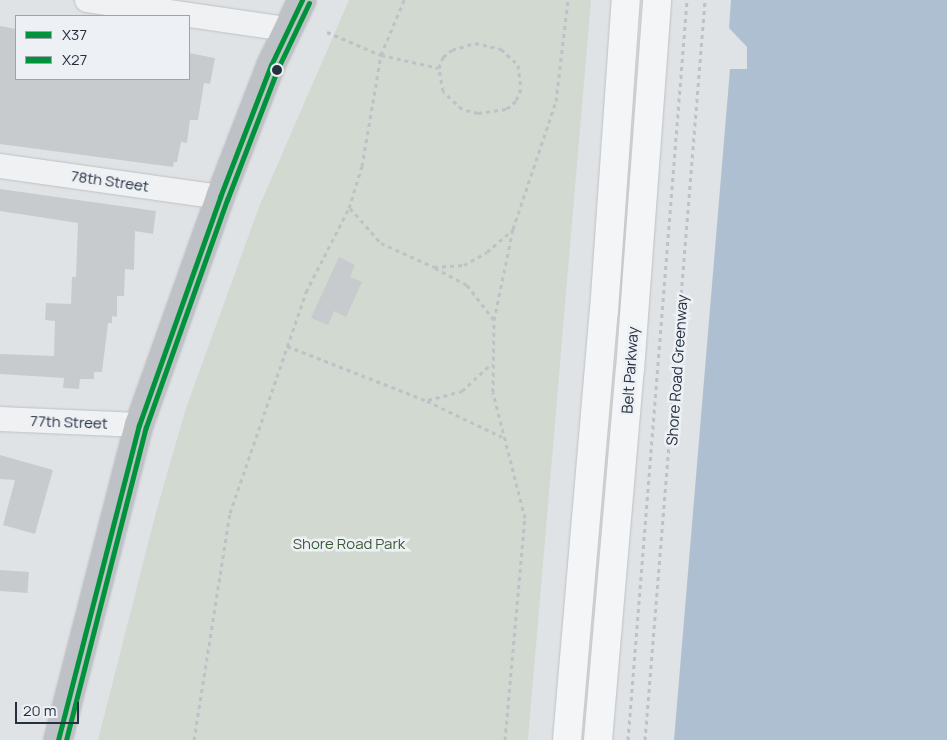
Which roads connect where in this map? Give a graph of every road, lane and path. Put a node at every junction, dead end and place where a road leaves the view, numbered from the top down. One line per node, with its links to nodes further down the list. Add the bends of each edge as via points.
1 (87, 0): 10 (street)
2 (302, 0): 10 (street)
3 (404, 0): 12 (path)
4 (568, 0): 17 (path, via 556,102)
5 (616, 0): 29 (highway)
6 (626, 0): 30 (highway, Belt Parkway, via 604,312)
7 (657, 0): 31 (highway, Belt Parkway)
8 (687, 0): 32 (path, Shore Road Greenway)
9 (705, 0): 33 (path, Shore Road Greenway)
10 (287, 29): 15 (street)
11 (327, 32): 12 (path)
12 (381, 55): 13 (path); 16 (path, via 362,166)
13 (438, 68): 13 (path, via 443,91 451,102 470,111 494,113 506,109 516,101 521,89 518,65 501,49 488,45 475,43 452,50 443,57)
14 (0, 166): 15 (street, 78th Street)
15 (220, 197): 24 (street)
16 (350, 208): 18 (path, via 380,243); 20 (path, via 306,292)
17 (513, 229): 18 (path, via 487,252 464,264); 19 (path)
18 (434, 267): 19 (path, via 467,285)
19 (494, 320): 21 (path)
20 (287, 345): 22 (path); 27 (path, via 230,513)
21 (492, 362): 22 (path, via 462,390); 25 (path, via 493,392)
22 (427, 400): 25 (path)
23 (0, 419): 24 (street, 77th Street)
24 (139, 425): 26 (street)
25 (503, 437): 28 (path, via 525,518)
26 (58, 740)
27 (194, 740)
28 (505, 740)
29 (558, 740)
30 (567, 740)
31 (598, 740)
32 (628, 740)
33 (645, 740)

